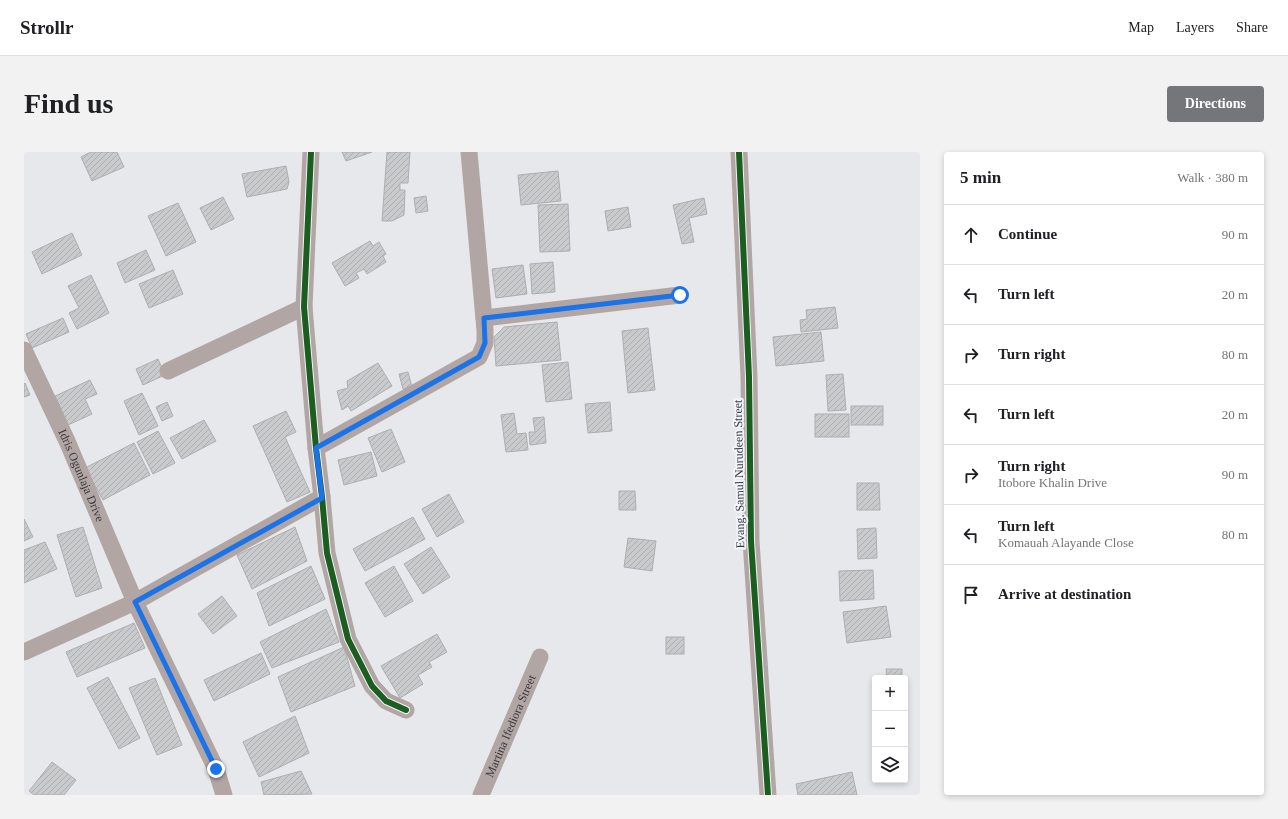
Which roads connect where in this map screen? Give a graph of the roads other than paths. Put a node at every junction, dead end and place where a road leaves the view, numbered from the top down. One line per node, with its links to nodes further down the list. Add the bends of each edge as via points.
1 (311, 152): 5 (street)
2 (469, 152): 6 (street)
3 (739, 152): 17 (street, Evang. Samul Nurudeen Street, via 749,377 751,541)
4 (680, 295): 6 (street)
5 (304, 307): 8 (street); 9 (street)
6 (484, 318): 9 (street, via 485,343 479,357)
7 (24, 350): 11 (street, Idris Ogunlaja Drive, via 67,442)
8 (168, 371)
9 (316, 448): 10 (street)
10 (322, 498): 11 (street); 14 (street, via 327,553 348,639 372,686 386,701)
11 (135, 602): 12 (street); 15 (street, Idris Ogunlaja Drive, via 216,769)
12 (24, 652)
13 (540, 657): 16 (street, Martina Ifediora Street)
14 (406, 710)
15 (224, 795)
16 (481, 795)
17 (768, 795)

